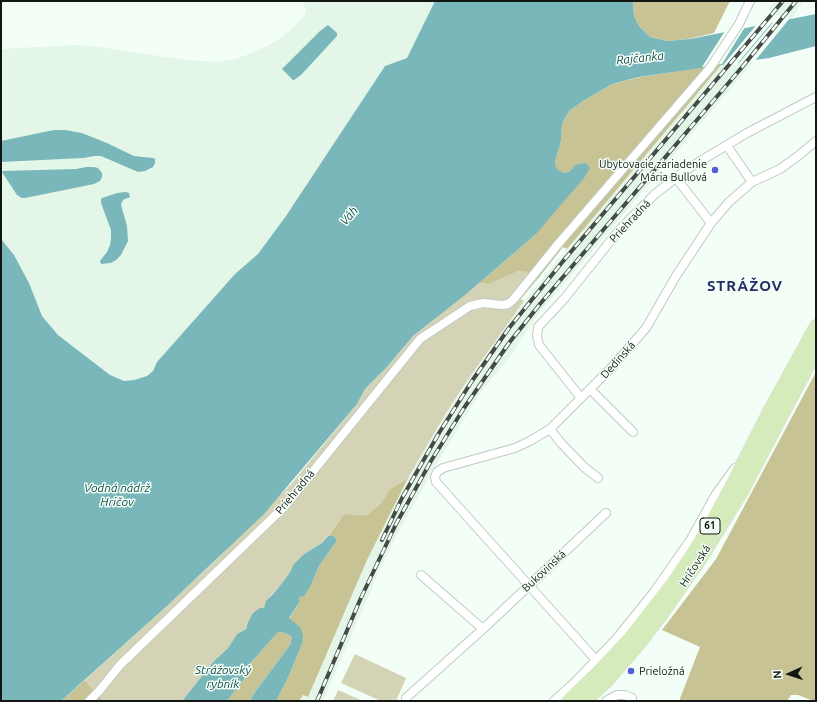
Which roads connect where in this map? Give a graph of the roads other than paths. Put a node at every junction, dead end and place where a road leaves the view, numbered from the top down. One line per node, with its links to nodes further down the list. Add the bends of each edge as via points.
1 (750, 1): 23 (street, Priehradná, via 726,46 710,68 513,300 505,305 473,305 420,339 285,506 120,665)
2 (816, 97): 4 (street, Priehradná)
3 (816, 141): 6 (street, Dedinská, via 780,168)
4 (727, 146): 5 (street, Priehradná); 6 (street)
5 (676, 178): 7 (street); 11 (street, Priehradná, via 620,229 537,329 539,345)
6 (752, 182): 7 (street, Dedinská, via 729,202)
7 (711, 223): 10 (street, Dedinská, via 672,282 646,328 614,366)
8 (816, 326): 14 (main road, Hričovská / 61)
9 (816, 351): 26 (main road, Hričovská / 61, via 741,493 699,560 638,645 608,680)
10 (590, 389): 11 (street, Dedinská); 13 (street)
11 (581, 398): 12 (street, Dedinská)
12 (550, 429): 15 (street, via 584,467); 18 (street, Dedinská, via 503,452 443,468 435,477 436,482)
13 (632, 432)
14 (751, 447): 20 (street, Hričovská, via 721,486 691,539 654,592); 25 (main road, Hričovská / 61, via 709,527 672,584 625,644)
15 (598, 478)
16 (606, 513): 18 (street, Bukovinská)
17 (422, 575): 19 (street)
18 (529, 585): 19 (street, Bukovinská); 20 (street)
19 (482, 629): 21 (street, Bukovinská)
20 (596, 660): 24 (street, Hričovská)
21 (406, 698)
22 (632, 698): 27 (street, via 617,695)
23 (88, 701)
24 (554, 701)
25 (568, 701)
26 (585, 701)
27 (606, 701)

